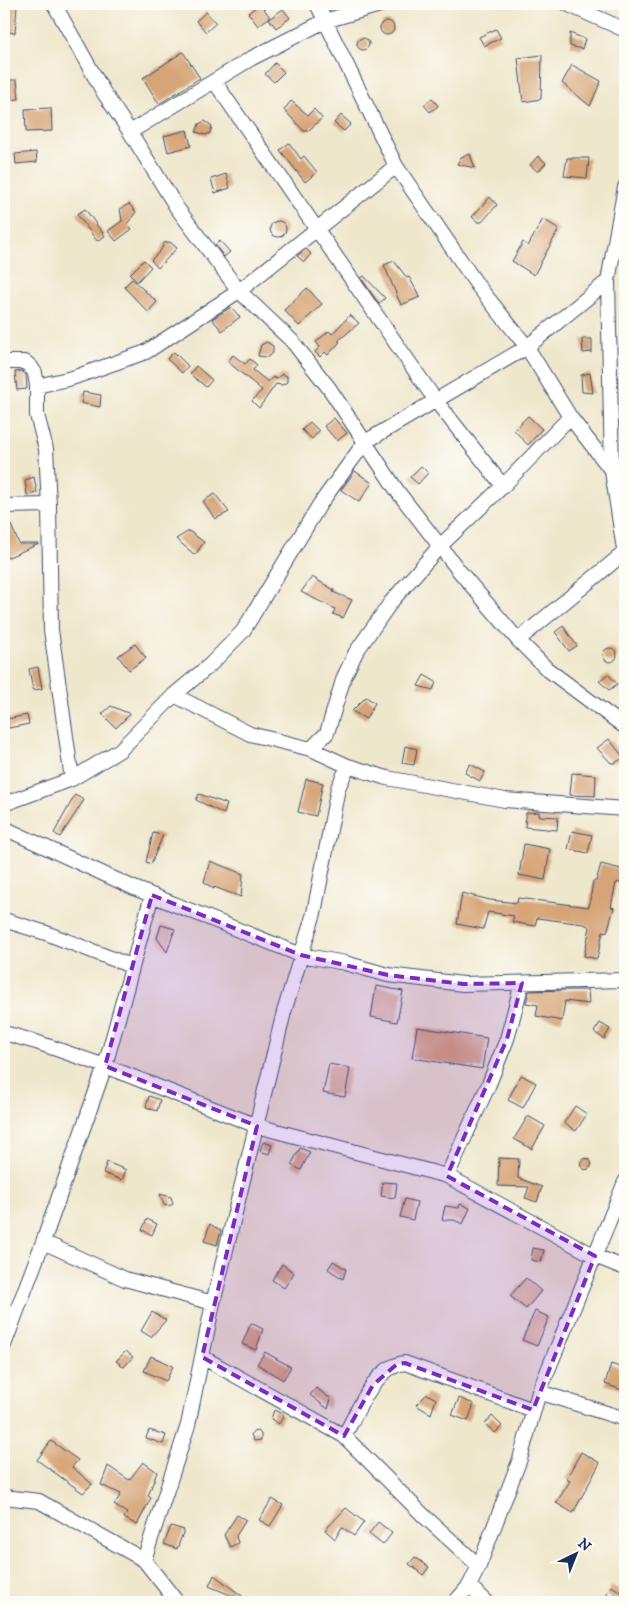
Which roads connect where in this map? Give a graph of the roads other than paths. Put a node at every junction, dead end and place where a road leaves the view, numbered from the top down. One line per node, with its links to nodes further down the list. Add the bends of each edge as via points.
1 (54, 4): 8 (street)
2 (316, 4): 5 (street)
3 (383, 4): 5 (street)
4 (567, 4): 6 (street)
5 (325, 21): 7 (street, via 252,58); 9 (street)
6 (625, 30)
7 (214, 82): 8 (street); 11 (street)
8 (130, 132): 13 (street, via 177,208)
9 (396, 166): 11 (street); 14 (street, via 478,286)
10 (625, 187): 12 (street)
11 (316, 227): 13 (street); 17 (street)
12 (608, 281): 14 (street); 20 (street)
13 (240, 291): 16 (street, via 146,352 72,378); 19 (street, via 292,341)
14 (527, 347): 17 (street); 18 (street)
15 (4, 362): 16 (street, via 25,362 31,366)
16 (37, 386): 22 (street, via 37,415 46,449)
17 (436, 401): 19 (street); 21 (street)
18 (570, 417): 20 (street); 21 (street)
19 (365, 442): 24 (street); 27 (street, via 320,504 243,630 210,665)
20 (612, 471): 25 (street)
21 (504, 486): 24 (street)
22 (49, 505): 23 (street); 31 (street, via 51,630)
23 (4, 506)
24 (439, 547): 26 (street); 29 (street, via 369,631 344,677 327,733)
25 (625, 555): 26 (street)
26 (518, 640): 28 (street, via 547,669)
27 (174, 695): 29 (street, via 250,734); 31 (street, via 120,750)
28 (625, 727)
29 (311, 749): 30 (street)
30 (348, 766): 33 (street, via 387,778 505,800); 37 (street, via 338,788 314,913)
31 (72, 779): 32 (street)
32 (4, 804)
33 (625, 809)
34 (4, 828): 35 (street)
35 (152, 895): 37 (street); 38 (street)
36 (4, 920): 38 (street)
37 (301, 955): 40 (street, via 388,975 463,984); 43 (street)
38 (131, 966): 42 (street)
39 (625, 980): 40 (street)
40 (522, 983): 44 (street, via 489,1084)
41 (4, 1033): 42 (street)
42 (105, 1066): 43 (street); 46 (street)
43 (257, 1126): 44 (street); 49 (street)
44 (447, 1176): 47 (street)
45 (625, 1182): 47 (street)
46 (43, 1242): 49 (street, via 125,1279); 50 (street)
47 (595, 1256): 48 (street); 52 (street)
48 (625, 1268)
49 (213, 1303): 51 (street)
50 (4, 1345)
51 (202, 1357): 55 (street); 57 (street, via 188,1425)
52 (539, 1392): 53 (street); 54 (street)
53 (533, 1410): 55 (street, via 405,1363 396,1364 373,1384); 58 (street, via 520,1459)
54 (625, 1419)
55 (344, 1436): 58 (street, via 424,1516)
56 (4, 1496): 57 (street, via 40,1501)
57 (144, 1560): 60 (street)
58 (480, 1566): 59 (street)
59 (469, 1586): 61 (street); 62 (street)
60 (177, 1602)
61 (454, 1602)
62 (487, 1602)

